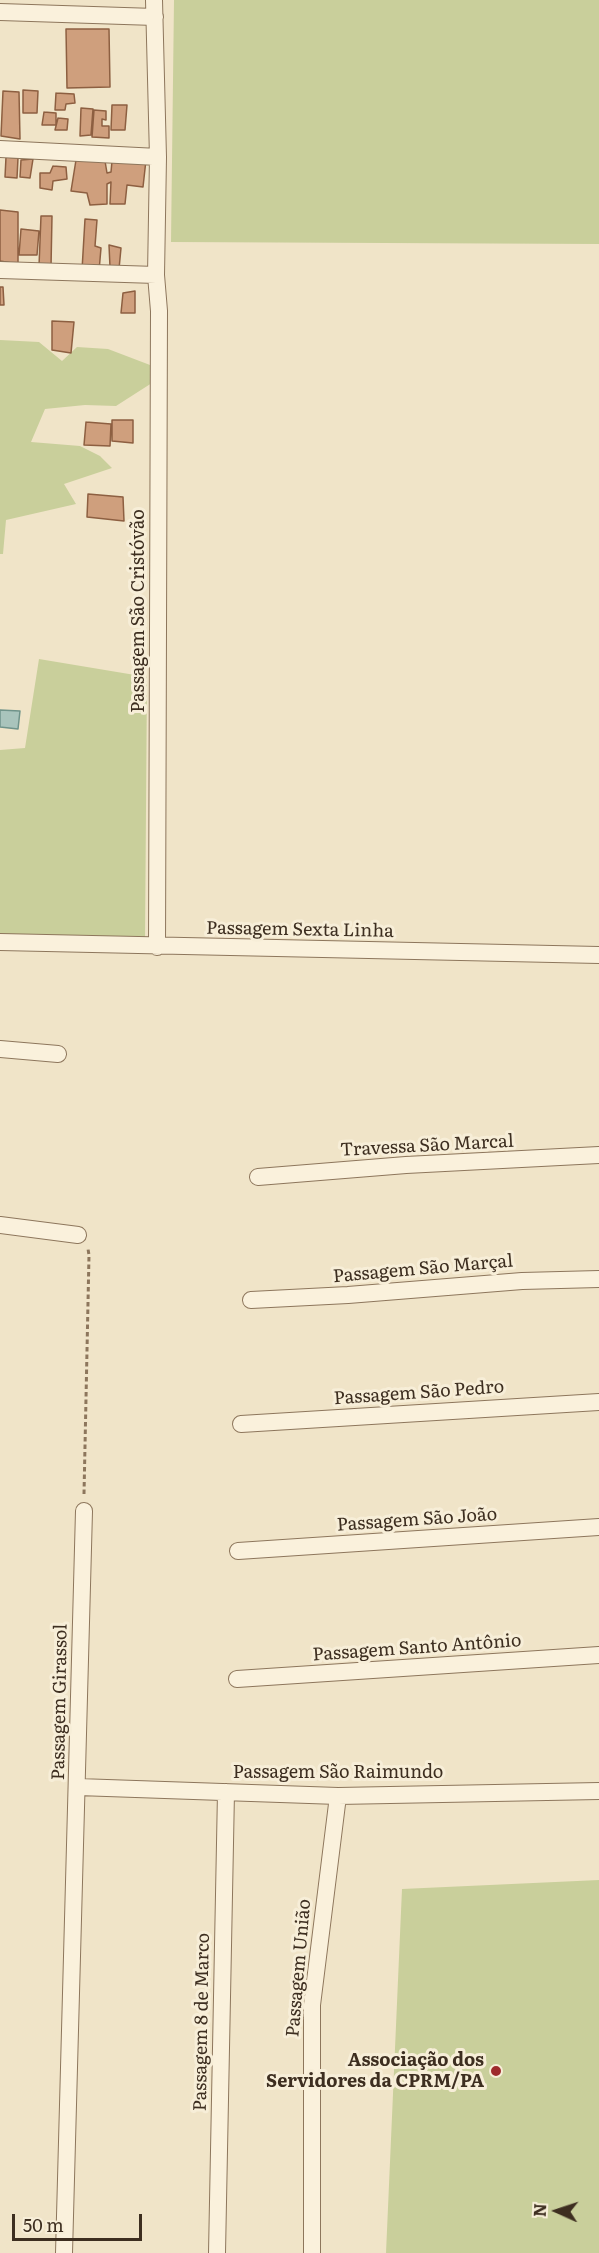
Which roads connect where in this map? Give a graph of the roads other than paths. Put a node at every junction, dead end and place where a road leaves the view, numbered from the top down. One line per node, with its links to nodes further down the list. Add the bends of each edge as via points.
1 (154, 8): 2 (street); 4 (street, Passagem São Cristóvão)
2 (0, 12)
3 (0, 149): 4 (street)
4 (158, 157): 6 (street, Passagem São Cristóvão)
5 (0, 270): 6 (street)
6 (156, 275): 8 (street, Passagem São Cristóvão)
7 (0, 942): 8 (street, Passagem Sexta Linha)
8 (157, 947): 9 (street, Passagem Sexta Linha)
9 (599, 955)
10 (0, 1049): 11 (street)
11 (58, 1054)
12 (599, 1155): 13 (street, Travessa São Marcal)
13 (258, 1177)
14 (0, 1225): 15 (street)
15 (78, 1235)
16 (599, 1279): 17 (street, Passagem São Marçal)
17 (251, 1300)
18 (599, 1402): 19 (street, Passagem São Pedro)
19 (242, 1424)
20 (84, 1511): 25 (street, Passagem Girassol)
21 (599, 1527): 22 (street, Passagem São João)
22 (238, 1551)
23 (599, 1655): 24 (street, Passagem Santo Antônio)
24 (237, 1679)
25 (78, 1787): 27 (street, Passagem São Raimundo); 29 (street, Passagem Girassol)
26 (599, 1791): 28 (street, Passagem São Raimundo)
27 (226, 1792): 28 (street, Passagem São Raimundo); 30 (street, Passagem 8 de Marco)
28 (338, 1796): 31 (street, Passagem União, via 312,2005)
29 (64, 2253)
30 (217, 2253)
31 (312, 2253)

